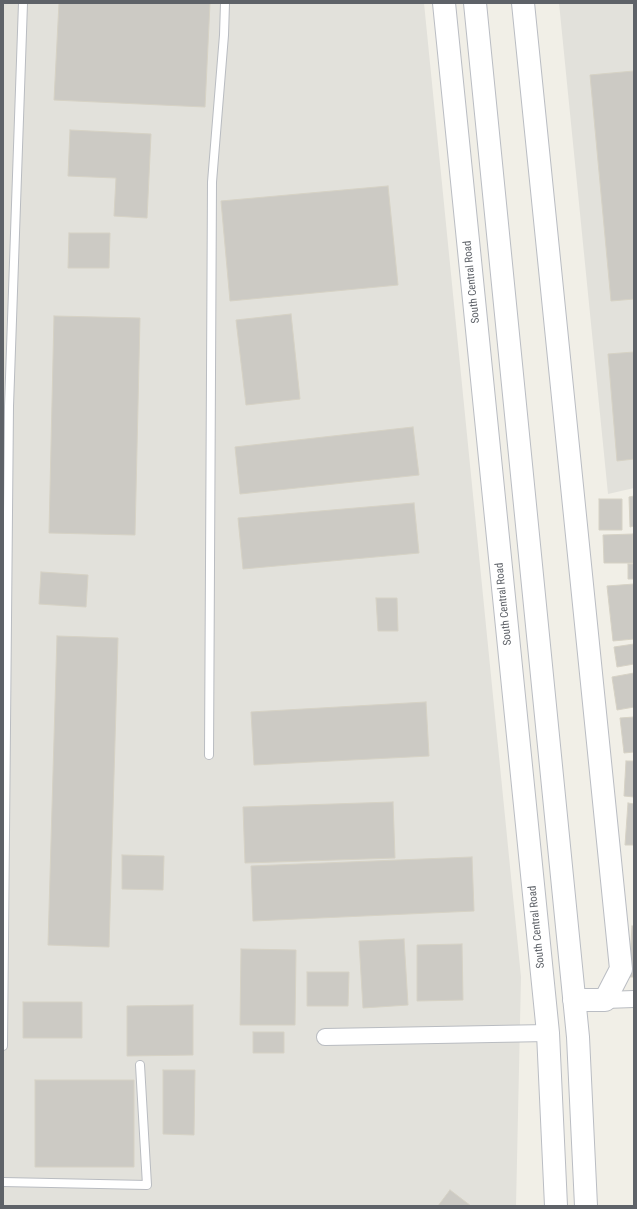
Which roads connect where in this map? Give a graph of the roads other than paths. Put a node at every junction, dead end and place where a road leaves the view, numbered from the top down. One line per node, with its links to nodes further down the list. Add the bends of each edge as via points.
1 (23, 3): 8 (lane, via 9,406)
2 (225, 3): 9 (lane, via 212,182)
3 (444, 3): 7 (main road, South Central Road)
4 (475, 3): 6 (main road)
5 (523, 3): 13 (main road, via 621,969)
6 (496, 216): 7 (main road); 12 (main road)
7 (466, 218): 14 (main road, South Central Road)
8 (5, 732): 10 (lane)
9 (209, 755)
10 (3, 976): 16 (lane)
11 (634, 999): 13 (street)
12 (574, 1000): 13 (main road); 20 (main road)
13 (605, 1000)
14 (548, 1033): 15 (street); 19 (main road, South Central Road)
15 (325, 1037)
16 (3, 1046)
17 (140, 1065): 18 (lane, via 147,1185)
18 (3, 1182)
19 (556, 1206)
20 (586, 1206)

